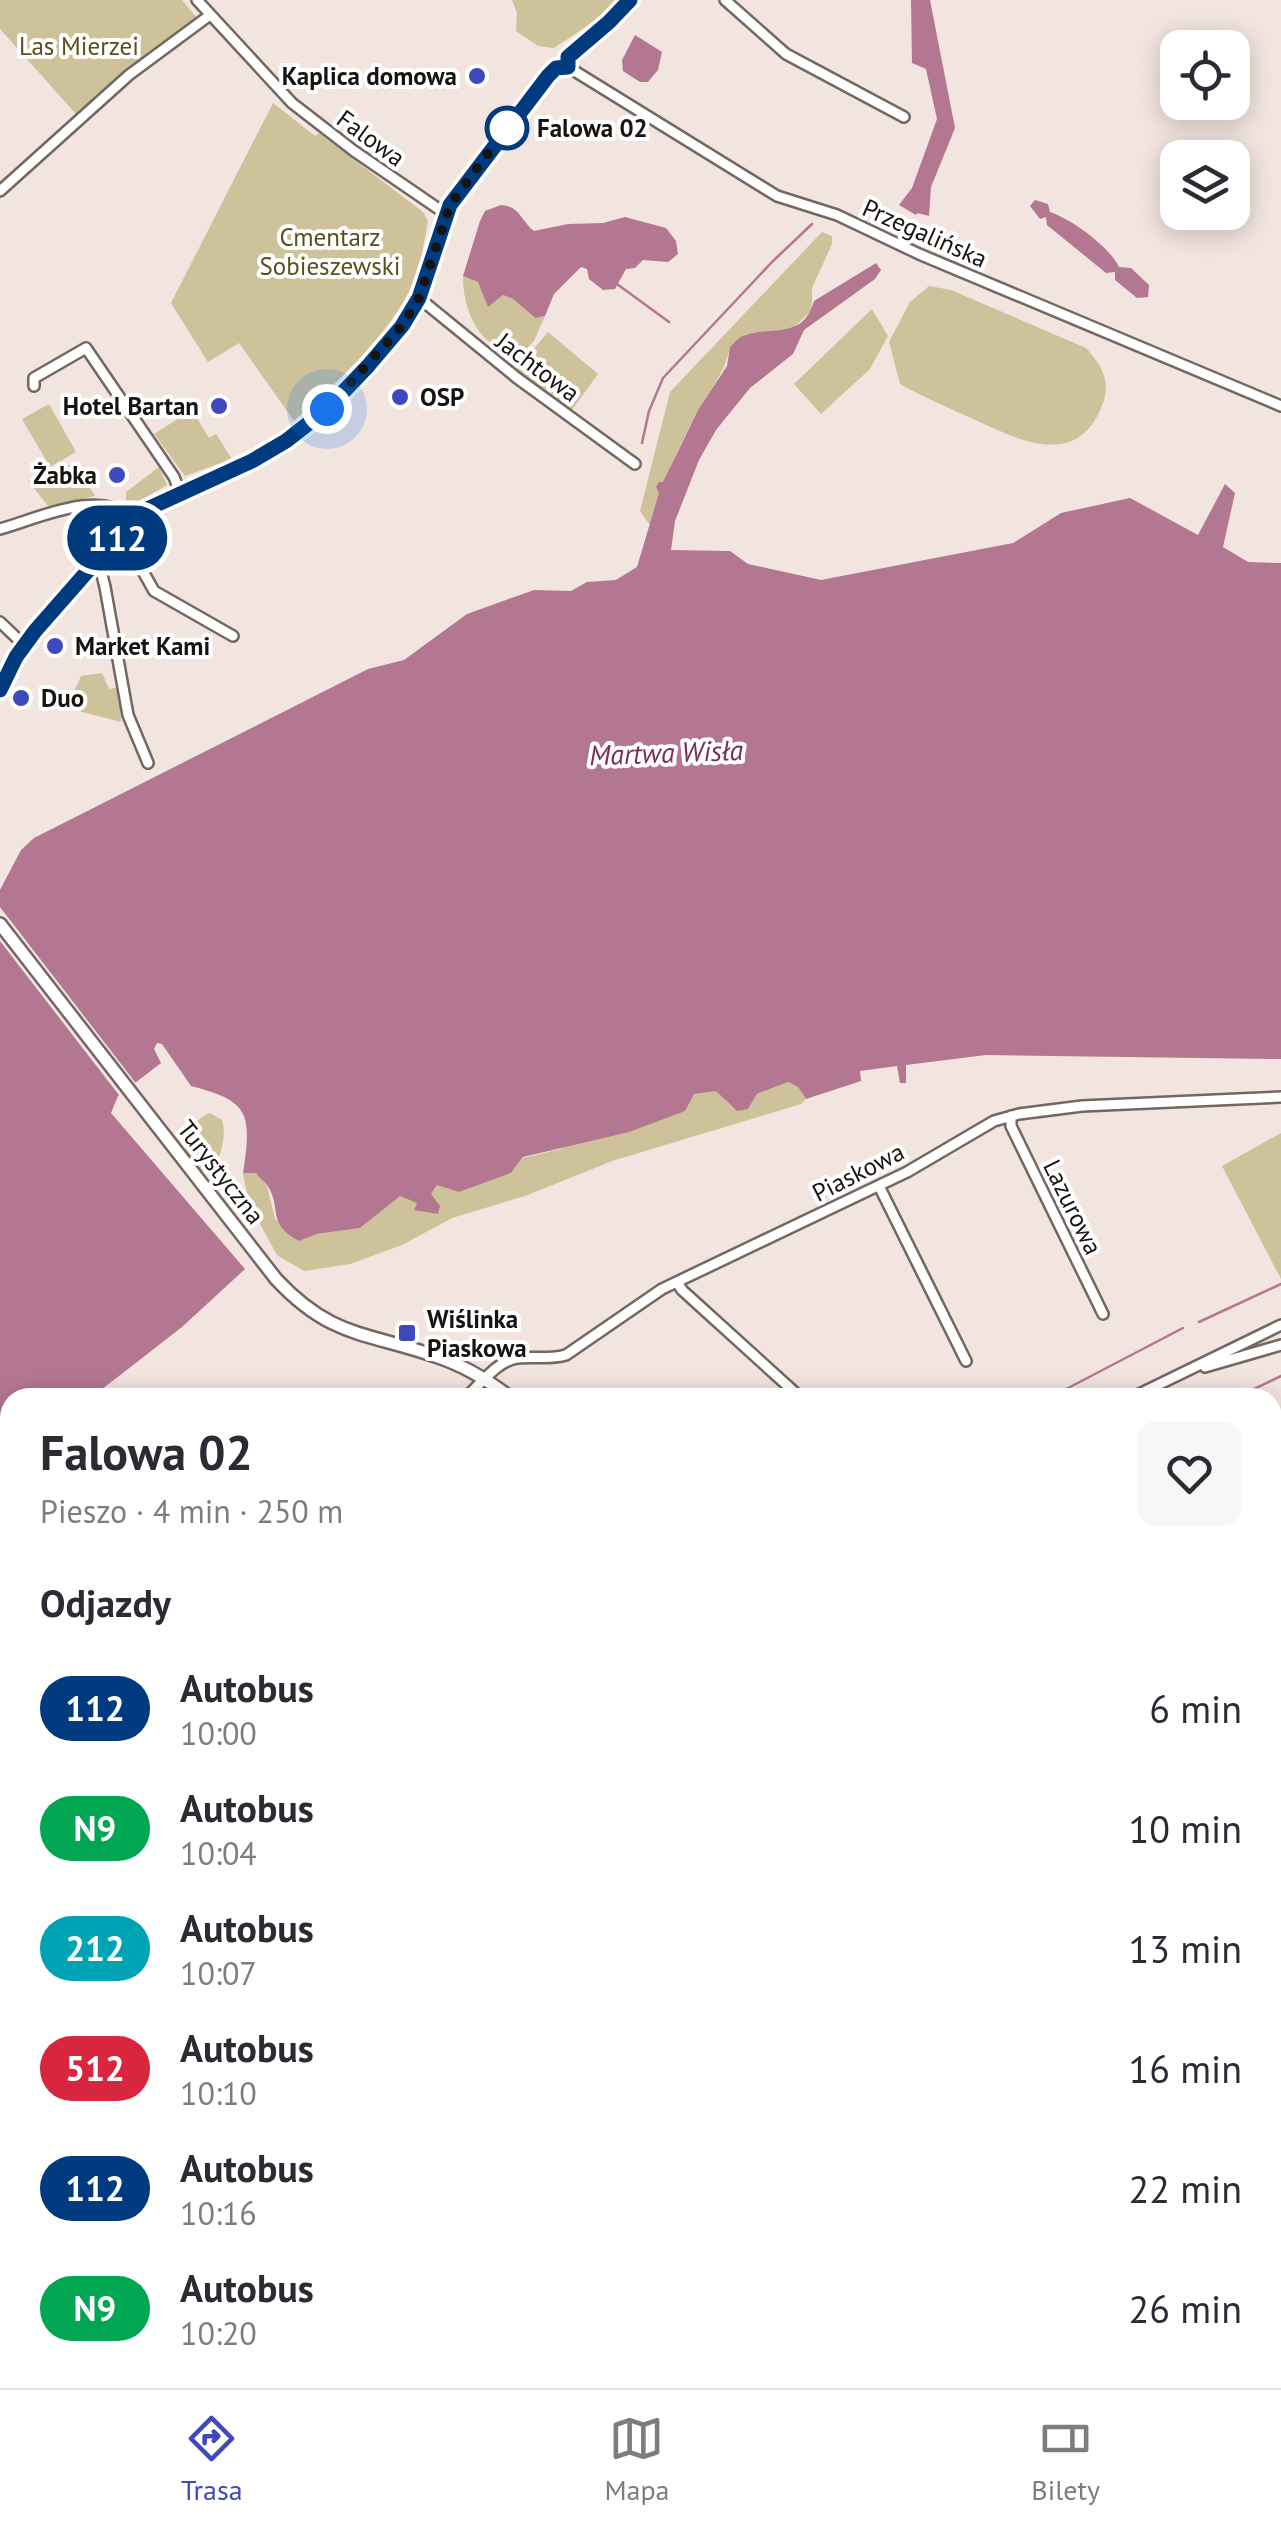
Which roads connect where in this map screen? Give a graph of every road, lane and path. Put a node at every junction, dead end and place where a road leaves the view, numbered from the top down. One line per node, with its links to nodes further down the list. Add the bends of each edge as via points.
1 (197, 0): 4 (street, Falowa)
2 (630, 0): 5 (main road)
3 (724, 0): 6 (street, via 786,54)
4 (210, 14): 7 (street, via 128,75); 8 (street, Falowa, via 292,103)
5 (564, 64): 8 (main road); 11 (street, Przegalińska, via 777,196 838,215)
6 (904, 117)
7 (0, 191)
8 (446, 214): 9 (main road)
9 (419, 298): 12 (street, Jachtowa); 13 (main road, via 390,342 304,428 252,461)
10 (34, 386): 13 (street, via 34,378 86,348)
11 (1281, 406)
12 (634, 464)
13 (180, 492): 14 (main road)
14 (134, 520): 15 (street, via 100,504); 16 (main road)
15 (0, 529)
16 (120, 535): 17 (main road); 19 (street, via 154,591)
17 (95, 562): 20 (main road); 22 (street, via 128,714)
18 (0, 622): 20 (street)
19 (233, 636)
20 (24, 645): 21 (main road)
21 (0, 690)
22 (148, 762)
23 (0, 924): 33 (main road, Turystyczna, via 303,1306 340,1328 434,1355)
24 (1281, 1097): 25 (street, Piaskowa)
25 (1010, 1116): 26 (street, Piaskowa); 28 (street, Lazurowa)
26 (879, 1186): 27 (street, Piaskowa); 31 (street)
27 (677, 1282): 33 (street, Piaskowa, via 566,1354 513,1359); 36 (street)
28 (1102, 1314)
29 (1281, 1325): 32 (street)
30 (1281, 1345): 32 (street)
31 (966, 1361)
32 (1199, 1365): 37 (street)
33 (485, 1380): 34 (street, Piaskowa); 35 (main road, Turystyczna)
34 (476, 1388)
35 (497, 1388)
36 (791, 1388)
37 (1151, 1388)

